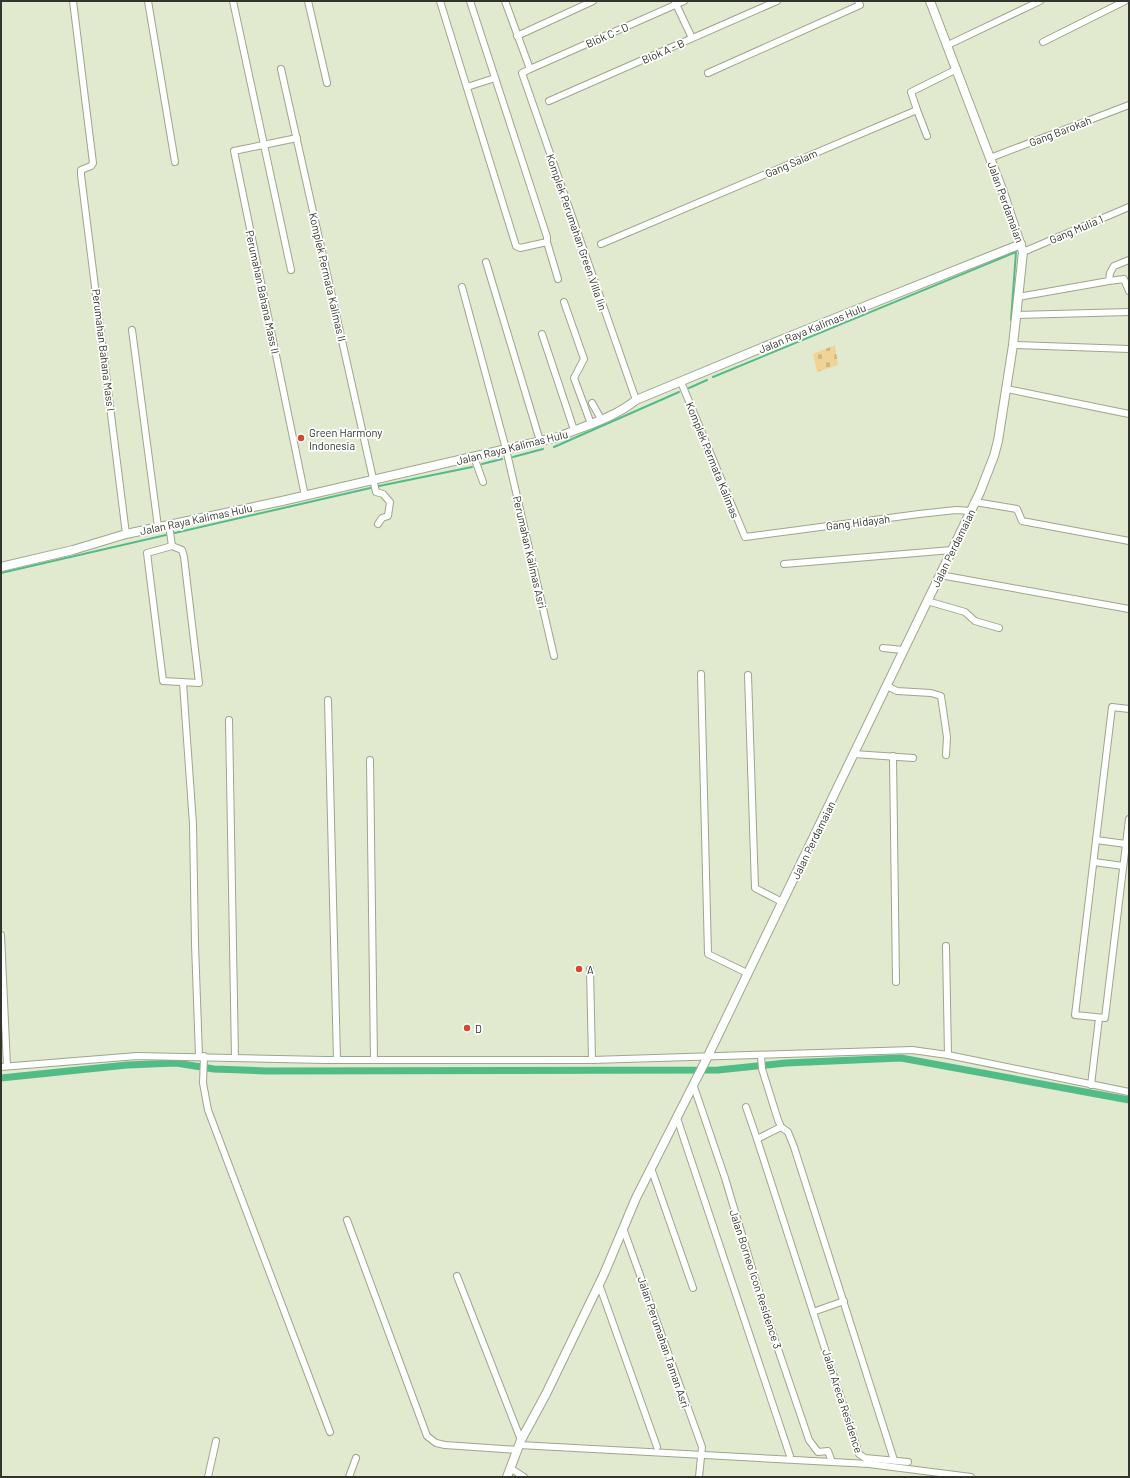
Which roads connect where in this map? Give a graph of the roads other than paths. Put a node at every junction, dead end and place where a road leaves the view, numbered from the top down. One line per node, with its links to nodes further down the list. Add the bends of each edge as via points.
1 (73, 1): 73 (street, Perumahan Bahana Mass I, via 93,163 84,168 81,175)
2 (148, 1): 34 (street)
3 (233, 1): 32 (street)
4 (308, 1): 25 (street)
5 (440, 1): 26 (street)
6 (470, 1): 24 (street)
7 (505, 1): 16 (street)
8 (593, 1): 16 (street)
9 (684, 1): 15 (street, Blok C - D)
10 (777, 1): 17 (street, Blok A - B)
11 (858, 1): 23 (street, via 860,5)
12 (930, 1): 19 (street, Jalan Perdamaian)
13 (1040, 1): 19 (street)
14 (1125, 1): 18 (street)
15 (675, 3): 17 (street); 21 (street, Blok C - D)
16 (518, 36): 21 (street)
17 (692, 38): 27 (street, Blok A - B)
18 (1043, 42)
19 (948, 45): 22 (street, Jalan Perdamaian)
20 (281, 69): 31 (street, Komplek Permata Kalimas II)
21 (530, 69): 56 (street, Komplek Perumahan Green Villa Iin, via 522,73)
22 (957, 69): 29 (street, via 911,92); 33 (street, Jalan Perdamaian)
23 (708, 73)
24 (495, 78): 26 (street); 36 (street, via 547,237)
25 (327, 83)
26 (467, 87): 36 (street, via 516,246 520,248)
27 (549, 101)
28 (1129, 105): 33 (street, Gang Barokah)
29 (917, 110): 30 (street); 37 (street, Gang Salam)
30 (927, 136)
31 (296, 138): 32 (street, Perumahan Bahana Mass II); 66 (street, Komplek Permata Kalimas II)
32 (264, 144): 41 (street); 67 (street, Perumahan Bahana Mass II, via 234,150)
33 (990, 158): 38 (street, Jalan Perdamaian)
34 (175, 162)
35 (1129, 207): 38 (street, Gang Mulia 1)
36 (546, 242): 42 (street)
37 (601, 244)
38 (1022, 248): 46 (street, Jalan Perdamaian); 54 (street, Jalan Raya Kalimas Hulu, via 788,337)
39 (1129, 260): 43 (street, via 1114,266)
40 (486, 262): 62 (street)
41 (291, 270)
42 (558, 280)
43 (1109, 281): 45 (street, via 1124,279); 46 (street)
44 (462, 287): 63 (street, Perumahan Kalimas Asri)
45 (1129, 291)
46 (1018, 297): 49 (street, Jalan Perdamaian)
47 (564, 302): 60 (street, via 584,359 574,378)
48 (1129, 312): 49 (street)
49 (1016, 314): 52 (street, Jalan Perdamaian)
50 (132, 330): 71 (street)
51 (542, 334): 61 (street)
52 (1013, 345): 53 (street); 55 (street, Jalan Perdamaian)
53 (1129, 349)
54 (681, 382): 56 (street, Jalan Raya Kalimas Hulu); 74 (street, Komplek Permata Kalimas)
55 (1007, 388): 58 (street); 68 (street, Jalan Perdamaian, via 997,449)
56 (636, 400): 59 (street, Jalan Raya Kalimas Hulu)
57 (592, 403): 59 (street)
58 (1129, 414)
59 (601, 419): 60 (street, Jalan Raya Kalimas Hulu)
60 (591, 424): 61 (street, Jalan Raya Kalimas Hulu)
61 (574, 430): 62 (street, Jalan Raya Kalimas Hulu)
62 (540, 441): 63 (street, Jalan Raya Kalimas Hulu)
63 (506, 449): 64 (street, Jalan Raya Kalimas Hulu); 86 (street, Perumahan Kalimas Asri)
64 (474, 457): 65 (street); 66 (street, Jalan Raya Kalimas Hulu)
65 (483, 482)
66 (375, 484): 67 (street, Jalan Raya Kalimas Hulu); 70 (street, via 390,502 388,516 382,518)
67 (305, 496): 72 (street, Jalan Raya Kalimas Hulu)
68 (975, 502): 69 (street, Jalan Perdamaian); 75 (street, via 1017,509 1022,521)
69 (971, 511): 74 (street, Gang Hidayah, via 919,514); 77 (street, Jalan Perdamaian)
70 (378, 524)
71 (158, 527): 72 (street, Jalan Raya Kalimas Hulu); 73 (street, Jalan Raya Kalimas Hulu)
72 (170, 531): 76 (street)
73 (126, 534): 79 (street, Jalan Raya Kalimas Hulu)
74 (745, 537)
75 (1129, 541)
76 (172, 546): 89 (street, via 182,550 184,557 199,683); 89 (street, via 147,553 163,681)
77 (952, 550): 78 (street); 80 (street, Jalan Perdamaian)
78 (784, 564)
79 (1, 567)
80 (940, 575): 81 (street, Jalan Perdamaian); 82 (street)
81 (927, 601): 83 (street, via 965,612 975,621); 85 (street, Jalan Perdamaian)
82 (1129, 609)
83 (999, 628)
84 (883, 648): 85 (street)
85 (903, 650): 90 (street, Jalan Perdamaian)
86 (554, 656)
87 (702, 674): 108 (street, via 708,954)
88 (748, 675): 104 (street, via 755,888)
89 (183, 683): 113 (street, via 193,824 195,944)
90 (887, 686): 94 (street, Jalan Perdamaian); 95 (street, via 897,691 941,696 947,737)
91 (328, 700): 115 (street)
92 (1129, 709): 100 (street, via 1112,707)
93 (229, 720): 114 (street)
94 (854, 754): 96 (street); 104 (street, Jalan Perdamaian)
95 (946, 755)
96 (893, 756): 97 (street); 109 (street)
97 (913, 758)
98 (370, 760): 116 (street)
99 (1129, 819): 101 (street)
100 (1096, 840): 101 (street); 102 (street)
101 (1126, 844): 103 (street)
102 (1094, 862): 103 (street); 110 (street, via 1075,1015)
103 (1123, 866): 110 (street, via 1105,1018)
104 (782, 902): 108 (street, Jalan Perdamaian)
105 (1, 935): 119 (street)
106 (946, 946): 111 (street)
107 (590, 969): 117 (street)
108 (747, 973): 118 (street, Jalan Perdamaian)
109 (896, 982)
110 (1099, 1018): 121 (street)
111 (948, 1055): 112 (street, via 894,1050); 121 (street)
112 (761, 1056): 118 (street); 125 (street)
113 (202, 1058): 114 (street); 119 (street, via 107,1057); 135 (street, via 208,1110)
114 (235, 1058): 115 (street)
115 (337, 1060): 116 (street)
116 (374, 1060): 117 (street)
117 (592, 1060): 118 (street)
118 (705, 1061): 120 (street, Jalan Perdamaian)
119 (4, 1067)
120 (693, 1084): 124 (street, Jalan Perdamaian); 143 (street, Jalan Borneo Icon Residence 3, via 809,1440 818,1452 828,1451)
121 (1091, 1085): 122 (street)
122 (1129, 1092)
123 (746, 1107): 126 (street, Jalan Areca Residence)
124 (677, 1118): 127 (street, Jalan Perdamaian); 140 (street)
125 (781, 1127): 126 (street); 133 (street, via 788,1132 794,1147)
126 (757, 1138): 134 (street, Jalan Areca Residence)
127 (651, 1168): 129 (street, Jalan Perdamaian); 132 (street)
128 (347, 1220): 137 (street, via 427,1436 436,1443 445,1445)
129 (623, 1228): 131 (street, Jalan Perdamaian); 139 (street, Jalan Perumahan Taman Asri, via 702,1447)
130 (457, 1276): 137 (street)
131 (599, 1284): 137 (street, Jalan Perdamaian); 138 (street)
132 (693, 1288)
133 (844, 1301): 134 (street); 142 (street)
134 (813, 1312): 142 (street, Jalan Areca Residence, via 860,1456)
135 (330, 1432)
136 (216, 1441): 147 (street)
137 (519, 1445): 139 (street); 145 (street, Jalan Perdamaian)
138 (657, 1447)
139 (702, 1455): 143 (street); 150 (street, Jalan Perumahan Taman Asri)
140 (790, 1456)
141 (356, 1458): 148 (street)
142 (894, 1460): 144 (street)
143 (832, 1462): 151 (street)
144 (908, 1462)
145 (512, 1469): 146 (street); 149 (street, Jalan Perdamaian)
146 (522, 1476)
147 (208, 1477)
148 (349, 1477)
149 (507, 1477)
150 (699, 1477)
151 (971, 1477)

